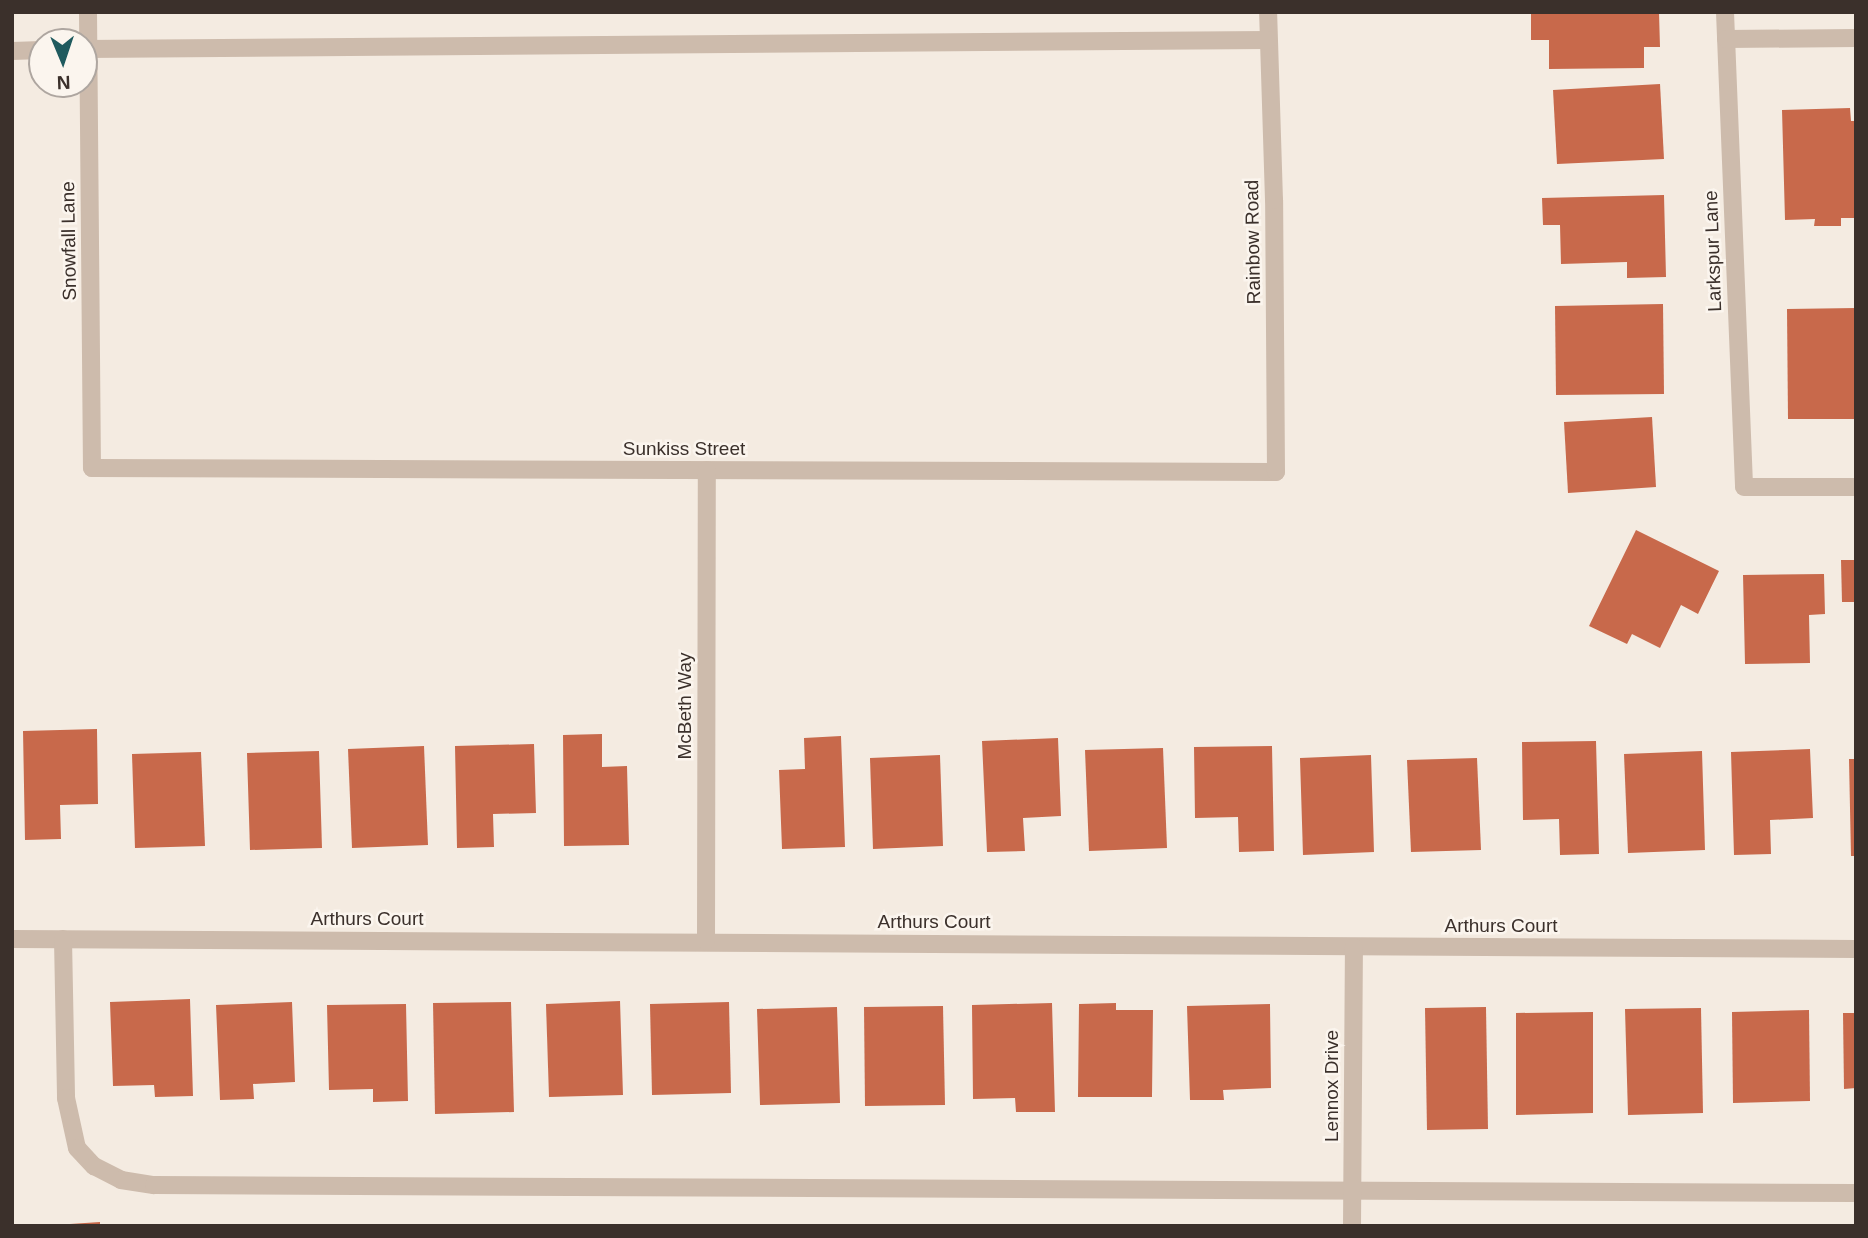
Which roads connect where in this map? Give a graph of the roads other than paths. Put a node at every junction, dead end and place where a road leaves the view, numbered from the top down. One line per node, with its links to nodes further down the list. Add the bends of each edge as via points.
1 (1268, 12): 5 (street, Rainbow Road)
2 (1725, 12): 4 (street, Larkspur Lane)
3 (1856, 38): 4 (street)
4 (1726, 39): 11 (street, Larkspur Lane, via 1744,487)
5 (1268, 40): 6 (street); 10 (street, Rainbow Road)
6 (98, 49)
7 (87, 98): 8 (street, Snowfall Lane)
8 (92, 468): 9 (street, Sunkiss Street)
9 (707, 470): 10 (street, Sunkiss Street); 14 (street, McBeth Way)
10 (1276, 472)
11 (1856, 487)
12 (12, 939): 13 (street, Arthurs Court)
13 (63, 939): 14 (street, Arthurs Court); 17 (street, via 70,1125 77,1148 94,1166 121,1180 168,1185)
14 (706, 942): 15 (street, Arthurs Court)
15 (1354, 947): 16 (street, Arthurs Court); 17 (street, Lennox Drive)
16 (1856, 949)
17 (1352, 1192): 18 (street); 19 (street, Lennox Drive)
18 (1856, 1193)
19 (1352, 1226)

